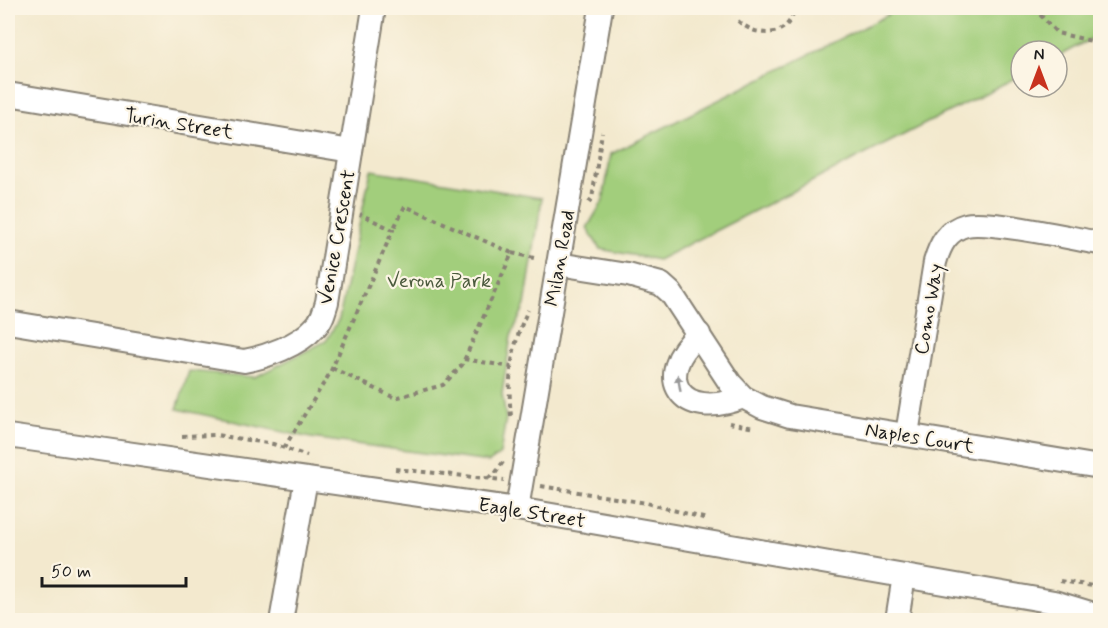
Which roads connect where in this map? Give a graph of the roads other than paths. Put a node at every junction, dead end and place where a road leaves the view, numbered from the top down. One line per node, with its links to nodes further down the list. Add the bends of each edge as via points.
1 (374, 8): 4 (street, Venice Crescent)
2 (601, 8): 6 (street, Milan Road)
3 (8, 94): 4 (street, Turin Street)
4 (351, 151): 7 (street, Venice Crescent, via 327,302 322,317 304,337 259,358 244,360)
5 (1101, 243): 10 (street, Como Way, via 988,225 967,224 951,232 941,243 935,262)
6 (548, 261): 8 (street, Naples Court, via 661,284); 14 (street, Milan Road)
7 (8, 322)
8 (699, 334): 9 (street, Naples Court); 9 (street, one-way to 8, via 723,405 706,406 682,396 678,388 678,362 684,347)
9 (743, 397): 10 (street, Naples Court, via 790,416)
10 (907, 434): 12 (street, Naples Court)
11 (8, 436): 13 (street, Eagle Street)
12 (1101, 467)
13 (306, 479): 14 (street, Eagle Street); 18 (street)
14 (517, 509): 15 (street, Eagle Street)
15 (904, 576): 16 (street, Eagle Street); 20 (street)
16 (1054, 602): 17 (street, Eagle Street); 19 (street, Eagle Street)
17 (1101, 603)
18 (282, 616)
19 (1101, 616)
20 (897, 621)

